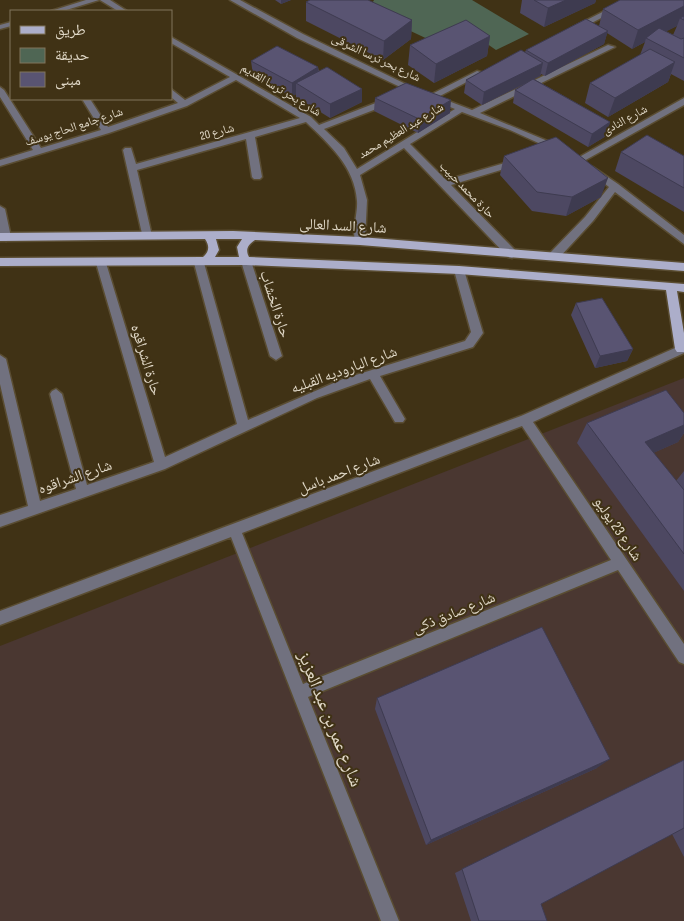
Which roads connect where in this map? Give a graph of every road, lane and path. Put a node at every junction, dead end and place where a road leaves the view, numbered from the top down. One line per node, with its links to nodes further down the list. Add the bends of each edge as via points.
1 (95, 0): 5 (street)
2 (104, 0): 6 (street)
3 (234, 0): 13 (street, شارع بحر ترسا الشرقى, via 300,36)
4 (632, 0): 7 (street)
5 (59, 10)
6 (119, 10)
7 (562, 34)
8 (172, 41): 11 (street, شارع بحر ترسا القديم)
9 (611, 47): 20 (street, via 530,90)
10 (492, 68): 15 (street)
11 (236, 77): 18 (street, شارع جامع الحاج يوسف); 21 (street, شارع بحر ترسا القديم)
12 (0, 90): 27 (street)
13 (415, 90): 15 (street, شارع بحر ترسا الشرقى); 22 (street)
14 (172, 93): 18 (street)
15 (430, 97): 19 (street, شارع بحر ترسا الشرقى)
16 (87, 100): 23 (street)
17 (684, 101): 29 (street, شارع النادى)
18 (184, 104): 23 (street, شارع جامع الحاج يوسف)
19 (461, 109): 20 (street, شارع بحر ترسا الشرقى); 25 (street, شارع عبد العظيم محمد)
20 (472, 113): 29 (street, شارع بحر ترسا الشرقى)
21 (308, 119): 22 (street, شارع بحر ترسا القديم); 24 (street, شارع 20)
22 (319, 128): 33 (street, شارع بحر ترسا القديم, via 341,150)
23 (106, 131): 27 (street, شارع جامع الحاج يوسف)
24 (250, 135): 32 (street, شارع 20); 34 (street)
25 (404, 143): 33 (street, شارع عبد العظيم محمد); 35 (street, حارة محمد حبيب)
26 (128, 150): 32 (street)
27 (39, 152): 31 (street, شارع جامع الحاج يوسف)
28 (543, 155): 29 (street, شارع النادى)
29 (570, 155): 36 (street, شارع بحر ترسا الشرقى)
30 (525, 160): 35 (street)
31 (0, 163)
32 (133, 168): 39 (street)
33 (355, 174): 43 (street, شارع بحر ترسا القديم, via 362,200)
34 (258, 177)
35 (444, 184): 44 (street, حارة محمد حبيب)
36 (616, 186): 42 (street, شارع بحر ترسا الشرقى); 45 (street)
37 (0, 209): 41 (street)
38 (208, 235): 39 (main road, شارع السد العالى); 40 (main road, شارع السد العالى); 49 (main road, via 214,241 215,249)
39 (148, 236): 41 (main road, شارع السد العالى)
40 (253, 236): 43 (main road, شارع السد العالى); 46 (main road, via 242,248 241,255)
41 (3, 237)
42 (684, 240)
43 (360, 242): 44 (main road, شارع السد العالى)
44 (512, 254): 45 (main road, شارع السد العالى)
45 (553, 257): 50 (main road, شارع السد العالى)
46 (246, 261): 49 (main road); 51 (main road); 55 (street, حارة الخشاب)
47 (0, 262): 48 (main road)
48 (101, 263): 49 (main road); 62 (street, حارة الشراقوه)
49 (201, 263): 61 (street)
50 (684, 267)
51 (460, 270): 52 (main road); 57 (street, شارع الباروديه القبليه, via 477,333 473,341)
52 (671, 287): 53 (main road); 54 (main road)
53 (684, 288)
54 (682, 349): 60 (street, شارع احمد باسل)
55 (276, 356)
56 (0, 359): 64 (street)
57 (372, 373): 59 (street); 61 (street, شارع الباروديه القبليه, via 313,395)
58 (56, 394): 63 (street)
59 (399, 419)
60 (525, 420): 66 (street, شارع احمد باسل); 67 (street, شارع 23 يوليو)
61 (244, 428): 62 (street, شارع الباروديه القبليه)
62 (161, 465): 63 (street, شارع الشراقوه)
63 (83, 492): 64 (street, شارع الشراقوه)
64 (35, 508): 65 (street, شارع الشراقوه)
65 (0, 521)
66 (235, 530): 68 (street, شارع احمد باسل); 70 (street, شارع عمر بن عبد العزيز)
67 (620, 562): 69 (street, شارع 23 يوليو); 70 (street, شارع صادق ذكى)
68 (0, 618)
69 (684, 657)
70 (299, 693): 71 (street, شارع عمر بن عبد العزيز)
71 (390, 921)

